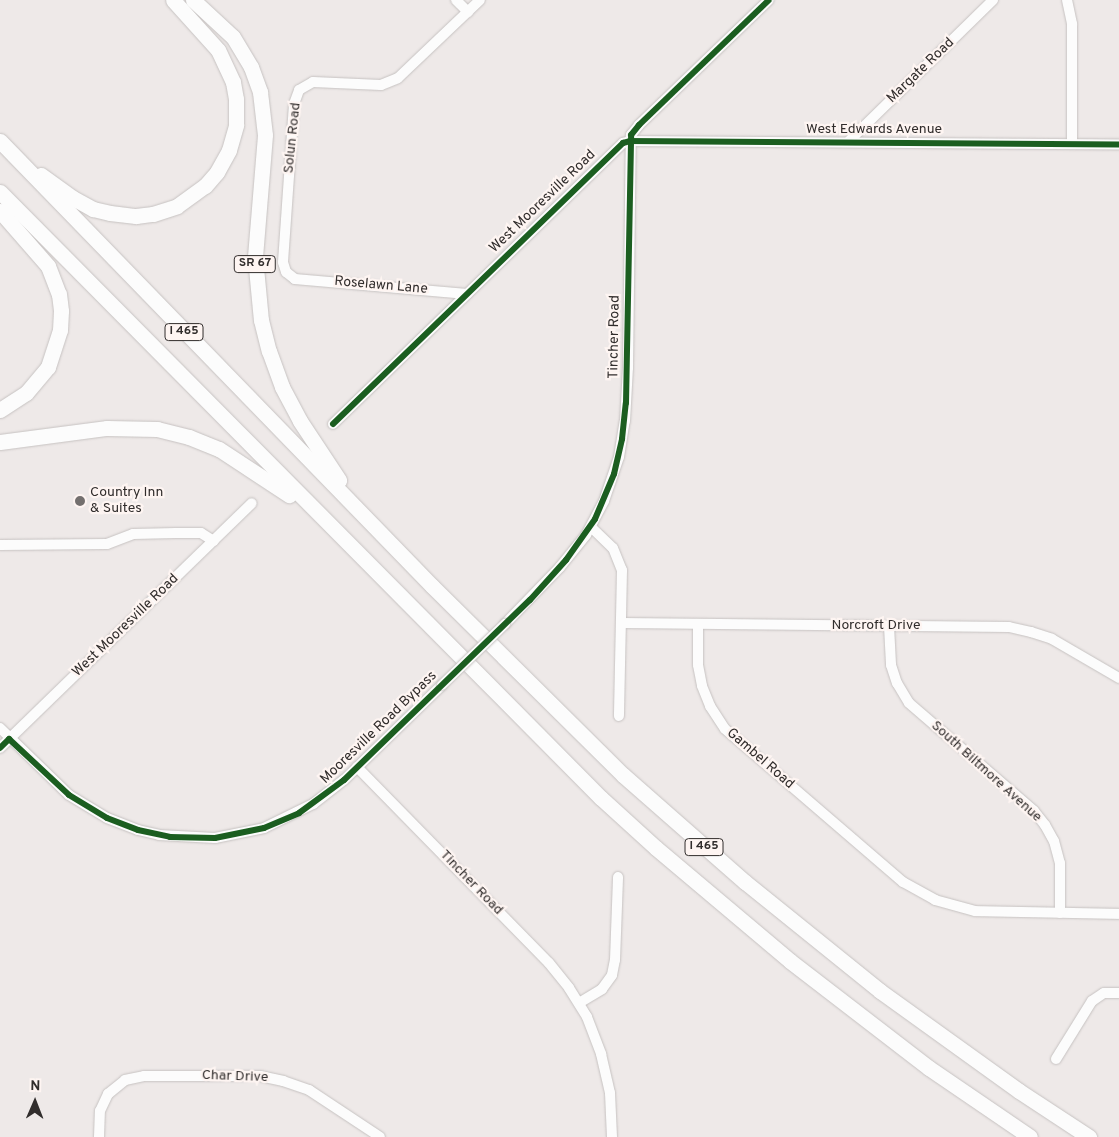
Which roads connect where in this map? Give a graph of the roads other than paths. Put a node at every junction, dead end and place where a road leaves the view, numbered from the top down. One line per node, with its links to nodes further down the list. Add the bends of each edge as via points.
1 (173, 0): 13 (highway, via 218,50 235,90 232,142 222,165 205,186 177,206 153,214 127,216 110,213 80,202)
2 (193, 0): 22 (highway, SR 67, via 238,44 251,67 262,100 265,135 255,257 260,311 269,351 300,420)
3 (456, 0): 8 (street)
4 (480, 0): 8 (street, Solun Road)
5 (769, 0): 9 (street, West Mooresville Road, via 639,125)
6 (993, 0): 10 (street, Margate Road)
7 (1067, 0): 11 (street, via 1072,24)
8 (468, 12): 16 (street, Solun Road, via 398,78 381,85 312,82 299,90 294,104 283,262 286,272)
9 (630, 141): 10 (street, West Edwards Avenue); 17 (street, West Mooresville Road, via 616,148); 24 (street, Tincher Road, via 625,421 614,474)
10 (848, 142): 11 (street, West Edwards Avenue)
11 (1072, 144): 12 (street, West Edwards Avenue)
12 (1119, 144)
13 (5, 147): 22 (highway, I 465)
14 (0, 192): 23 (highway, I 465)
15 (0, 211): 18 (highway, via 48,266 59,294 61,311 56,349 48,367 26,393)
16 (295, 279): 17 (street, Roselawn Lane)
17 (466, 294): 19 (street, West Mooresville Road)
18 (0, 410)
19 (333, 424)
20 (0, 442): 23 (highway, via 124,427 173,433 204,442 232,456)
21 (252, 503): 25 (street, West Mooresville Road)
22 (359, 510): 46 (highway, I 465, via 570,724 730,869 812,937 949,1042)
23 (319, 516): 45 (highway, I 465, via 548,747 656,848 782,955 859,1015)
24 (590, 527): 27 (street, via 610,544 620,561); 35 (street, Mooresville Road Bypass, bridge, via 560,568)
25 (214, 541): 26 (street, via 201,533 176,533 133,534 107,544); 33 (street, West Mooresville Road)
26 (0, 545)
27 (622, 622): 28 (street, Norcroft Drive); 31 (street)
28 (698, 624): 29 (street, Norcroft Drive); 37 (street, Gambel Road, via 698,665 702,686 725,729 903,882 948,904 993,913)
29 (889, 626): 30 (street, Norcroft Drive, via 1000,626 1031,632 1052,640); 37 (street, South Biltmore Avenue, via 891,666 910,703 1046,825 1060,863)
30 (1119, 678)
31 (618, 716)
32 (0, 728): 33 (street)
33 (9, 739): 34 (street, West Mooresville Road); 35 (street, Mooresville Road Bypass, via 64,792 92,810 138,830 170,837 215,838 264,828 314,804)
34 (0, 748)
35 (357, 768): 40 (street, Tincher Road, via 549,963)
36 (618, 877): 40 (street, via 614,970 602,989)
37 (1060, 913): 38 (street)
38 (1119, 914)
39 (1119, 993): 41 (street, via 1104,994 1092,1001)
40 (579, 1003): 44 (street, Tincher Road, via 606,1069)
41 (1056, 1059)
42 (99, 1137): 43 (street, Char Drive, via 100,1111 110,1092 136,1076 270,1078 309,1090)
43 (380, 1137)
44 (612, 1137)
45 (1030, 1137)
46 (1089, 1137)

